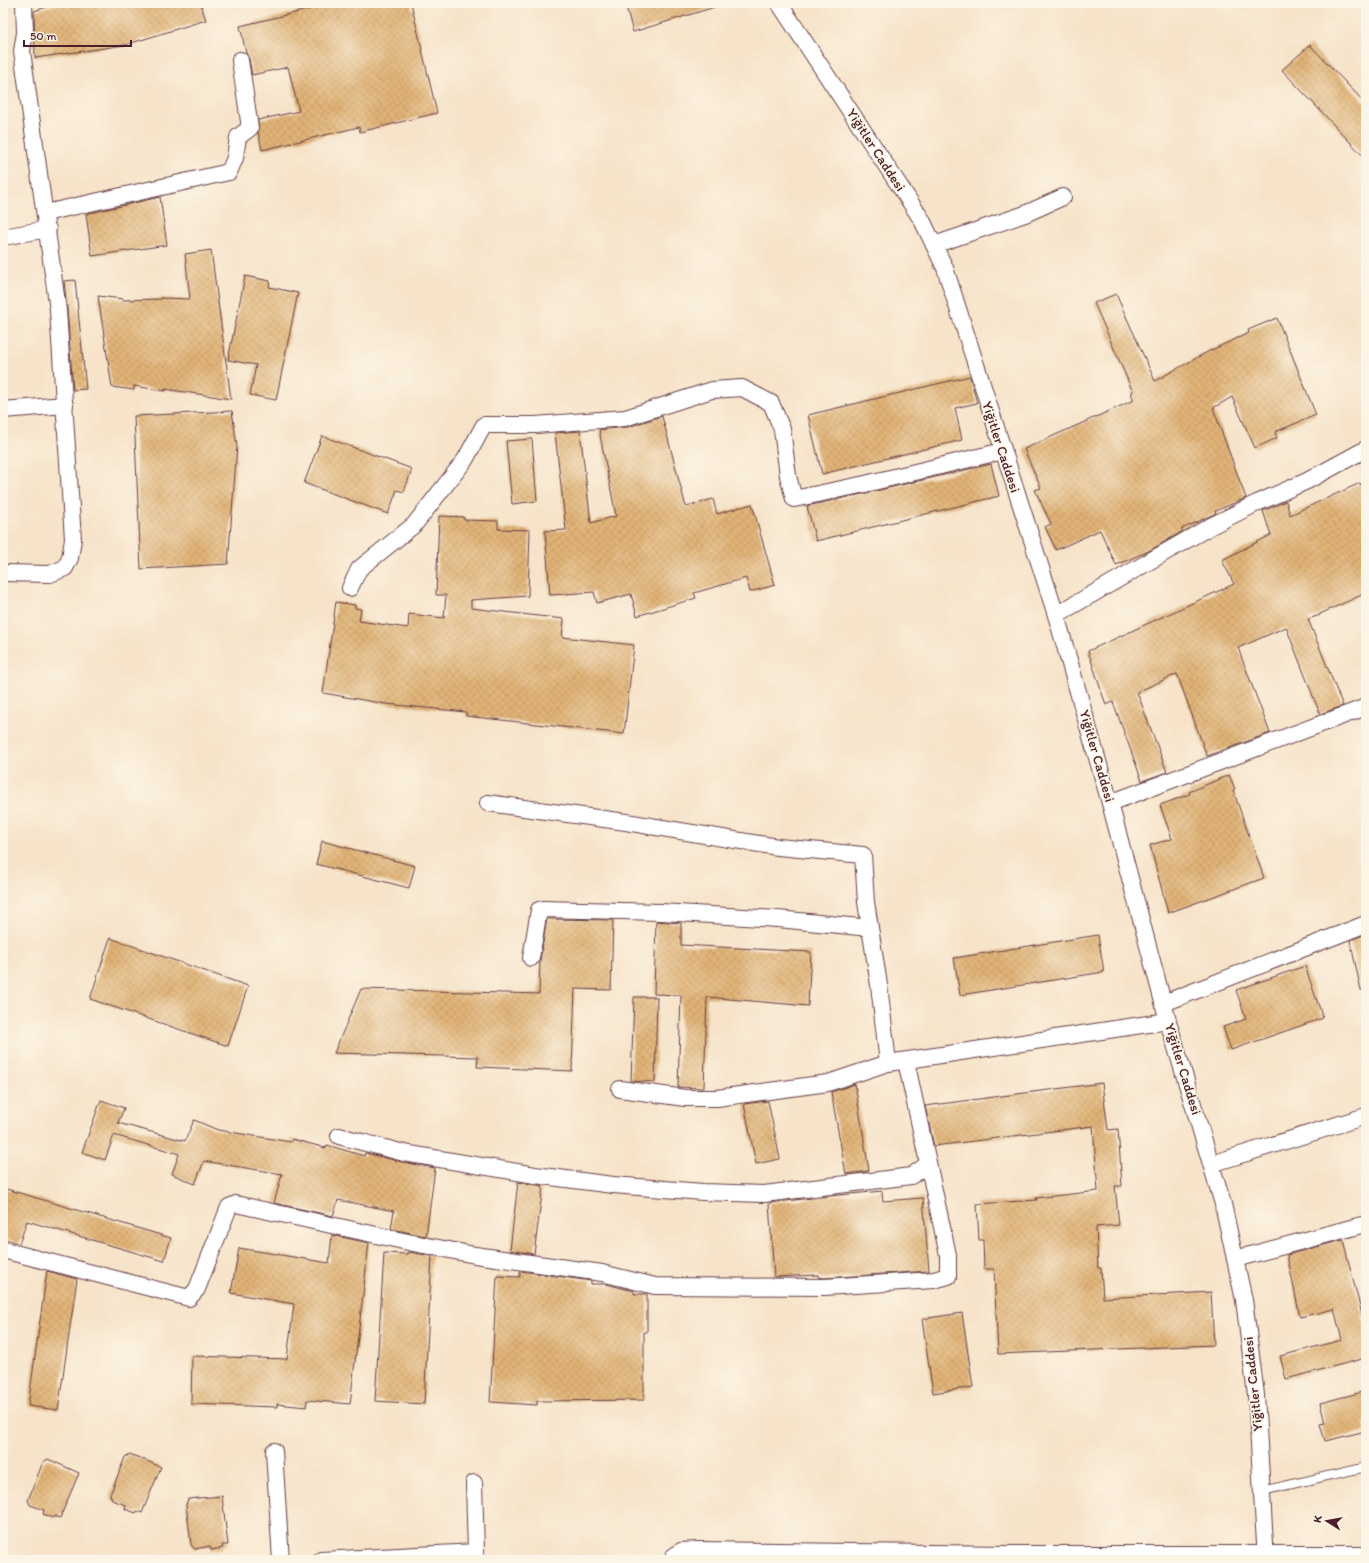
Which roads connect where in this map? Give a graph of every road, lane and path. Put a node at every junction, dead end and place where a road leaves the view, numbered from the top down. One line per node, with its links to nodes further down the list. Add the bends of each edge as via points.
1 (24, 3): 5 (street, via 25,33 22,51)
2 (779, 3): 8 (street, Yiğitler Caddesi, via 922,220)
3 (240, 60): 5 (street, via 250,128 238,137 236,158 229,172)
4 (1063, 196): 8 (street, via 1025,214)
5 (45, 213): 6 (street)
6 (48, 229): 7 (street); 9 (street, via 58,310)
7 (3, 237)
8 (934, 245): 12 (street, Yiğitler Caddesi, via 945,268)
9 (65, 405): 10 (street); 13 (street, via 73,539 70,558 65,568 50,574)
10 (3, 410)
11 (1366, 449): 15 (street, via 1211,526)
12 (1003, 451): 14 (street, via 794,499 788,476 782,429 771,403 742,388 712,390 625,418 535,425 484,425 465,460 414,525 359,569); 15 (street, Yiğitler Caddesi)
13 (3, 573)
14 (350, 588)
15 (1056, 615): 18 (street, Yiğitler Caddesi)
16 (1366, 707): 18 (street)
17 (488, 803): 20 (street, via 778,847 863,856)
18 (1110, 803): 22 (street, Yiğitler Caddesi)
19 (1366, 924): 22 (street)
20 (870, 928): 21 (street, via 660,912 543,909 539,910); 25 (street)
21 (531, 958)
22 (1164, 1004): 23 (street, Yiğitler Caddesi)
23 (1168, 1021): 24 (street); 30 (street, Yiğitler Caddesi)
24 (906, 1061): 25 (street); 29 (street)
25 (888, 1063): 26 (street, via 828,1083 717,1098 685,1098)
26 (620, 1089)
27 (1366, 1116): 30 (street)
28 (339, 1136): 29 (street, via 404,1153 535,1175 613,1185 703,1192 764,1194 871,1181 911,1176)
29 (928, 1164): 32 (street, via 948,1255 948,1276 934,1280 824,1287 655,1286 602,1273 475,1255 408,1242 236,1204 229,1207 197,1289 190,1298)
30 (1211, 1164): 33 (street, Yiğitler Caddesi)
31 (1366, 1224): 33 (street)
32 (3, 1250)
33 (1235, 1259): 37 (street, Yiğitler Caddesi, via 1244,1300 1256,1394)
34 (274, 1451): 41 (street)
35 (1366, 1467): 37 (lane)
36 (474, 1483): 42 (street, via 476,1552)
37 (1262, 1491): 40 (street, Yiğitler Caddesi)
38 (1366, 1554): 40 (street)
39 (1009, 1557): 40 (street); 43 (street, via 698,1550 681,1552 674,1556)
40 (1266, 1557)
41 (281, 1560)
42 (321, 1560)
43 (675, 1560)

